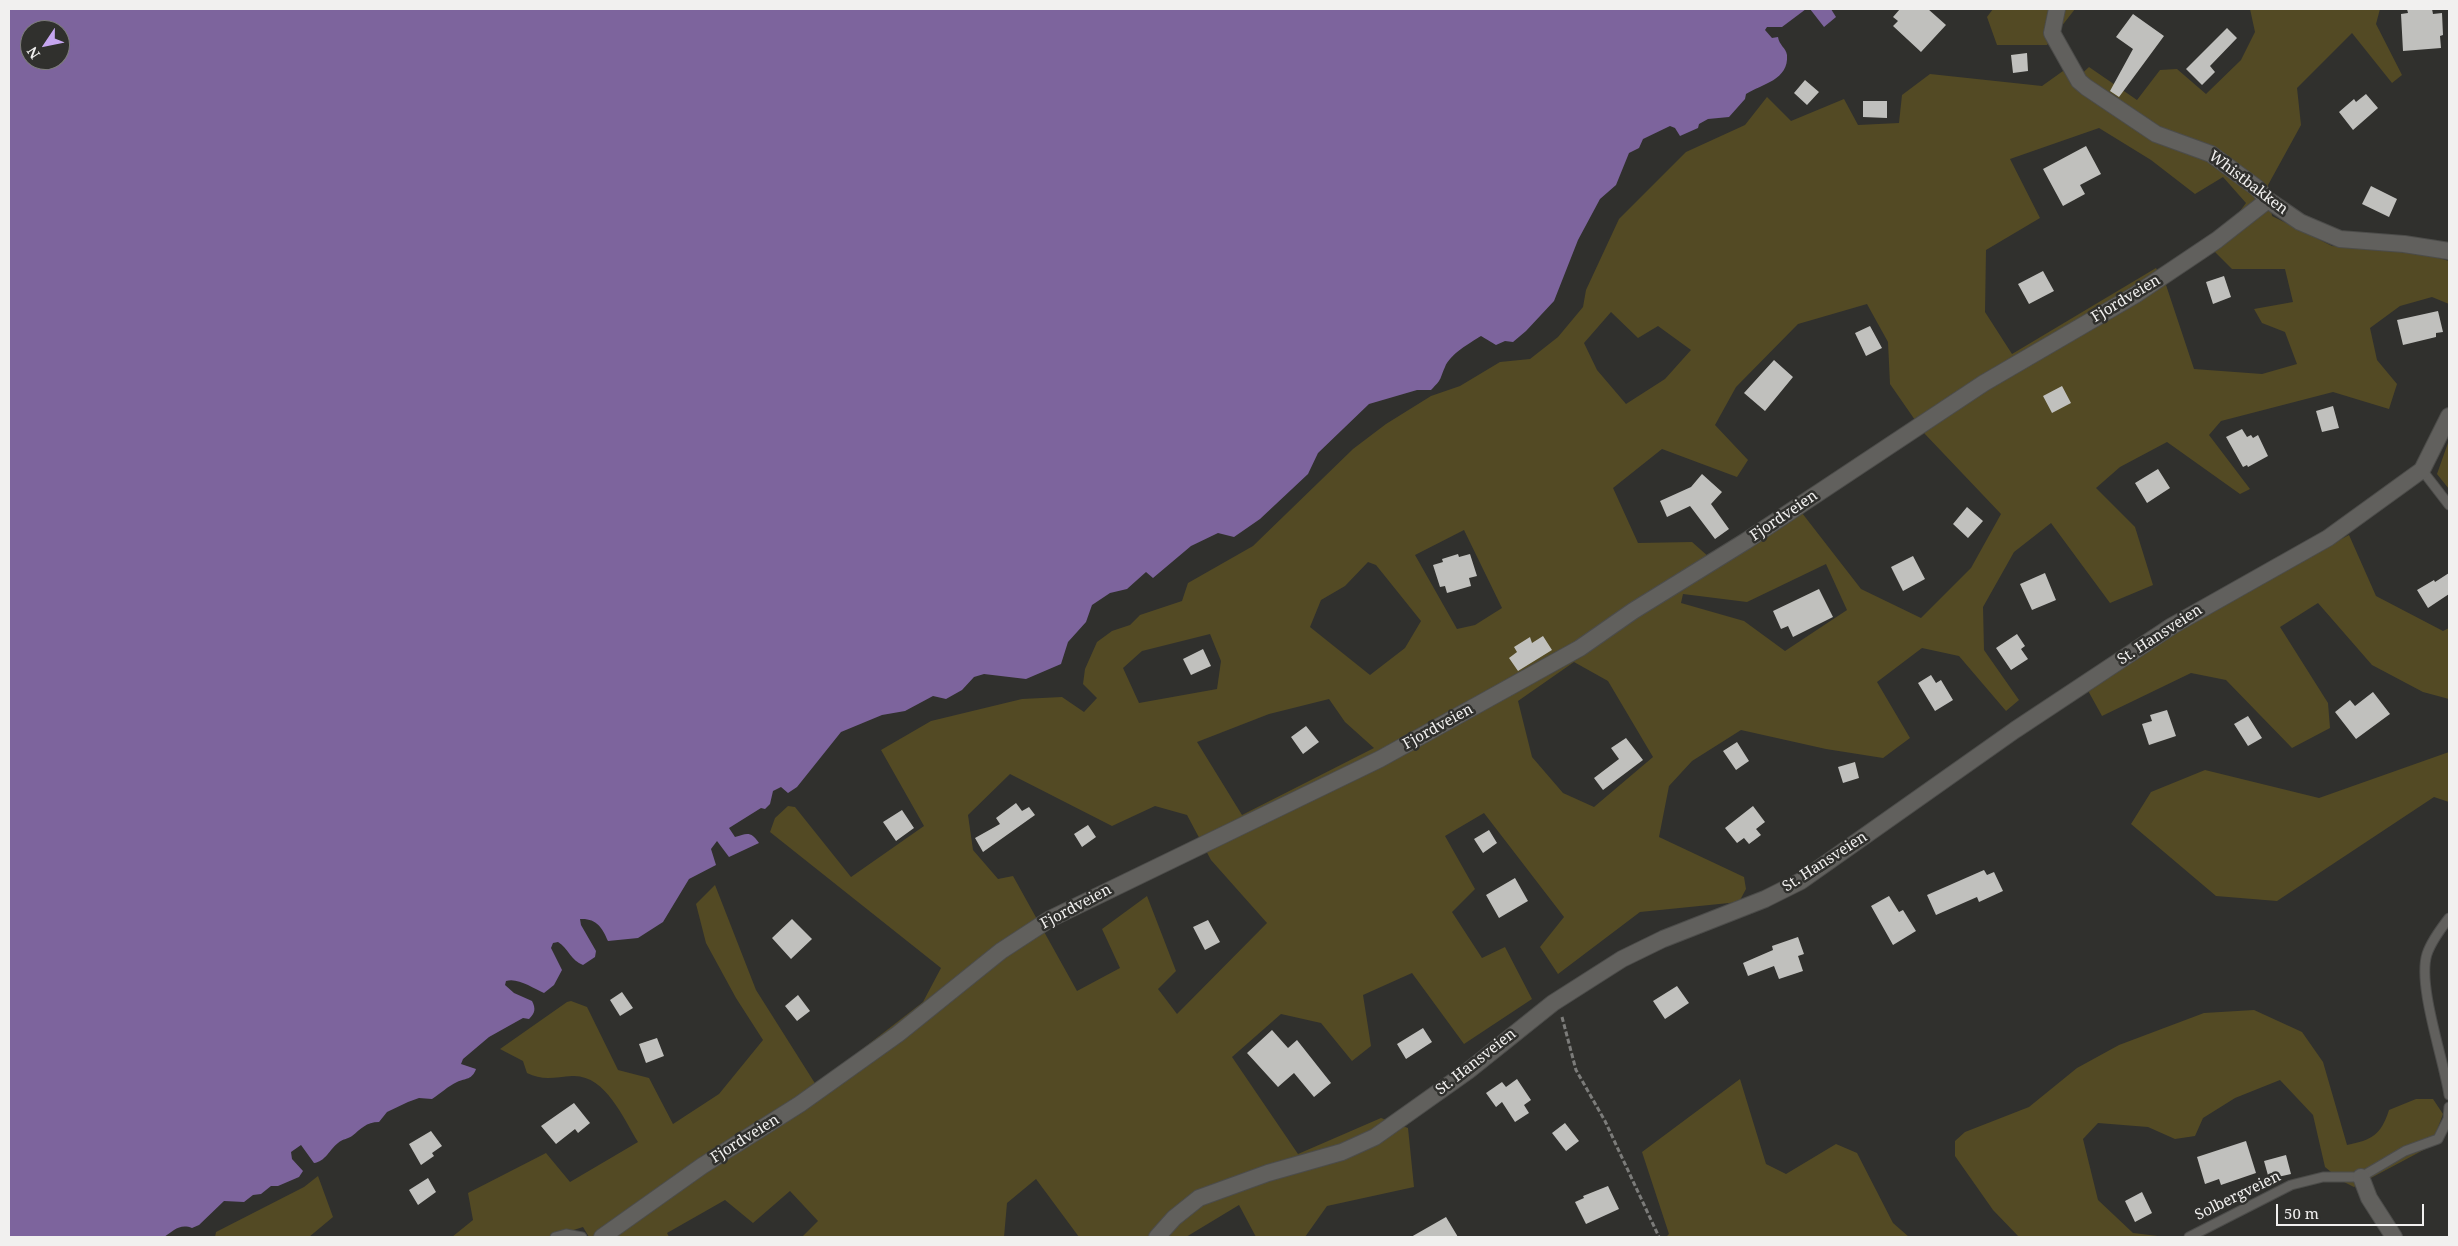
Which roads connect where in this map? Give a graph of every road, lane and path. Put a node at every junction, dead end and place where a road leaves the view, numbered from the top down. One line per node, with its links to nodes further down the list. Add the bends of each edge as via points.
1 (2056, 9): 2 (street, Whistbakken, via 2052,33 2079,81 2156,134 2211,154)
2 (2268, 200): 3 (street, Whistbakken, via 2300,222 2330,236); 14 (street, Fjordveien, via 2217,240 2135,295 1984,382 1580,648 1380,758 1050,919 1001,951 898,1034 800,1104 702,1166)
3 (2449, 252)
4 (2449, 416): 5 (street)
5 (2422, 470): 6 (lane); 8 (street, St. Hansveien, via 2328,538 2172,626 2015,730 1801,881 1622,959)
6 (2449, 505)
7 (2449, 918): 9 (lane, via 2427,954 2426,969 2432,1020)
8 (1553, 1003): 15 (street, St. Hansveien, via 1468,1071 1375,1137 1342,1152 1268,1173 1199,1198); 16 (path, via 1561,1014 1576,1070 1605,1121)
9 (2449, 1095)
10 (2449, 1107): 11 (lane, via 2448,1120 2438,1139 2405,1151)
11 (2361, 1177): 17 (lane, Solbergveien, via 2323,1177 2290,1185); 18 (street, via 2369,1198)
12 (555, 1237): 13 (lane, via 566,1234)
13 (582, 1237)
14 (602, 1237)
15 (1157, 1237)
16 (1658, 1237)
17 (2188, 1237)
18 (2394, 1237)

